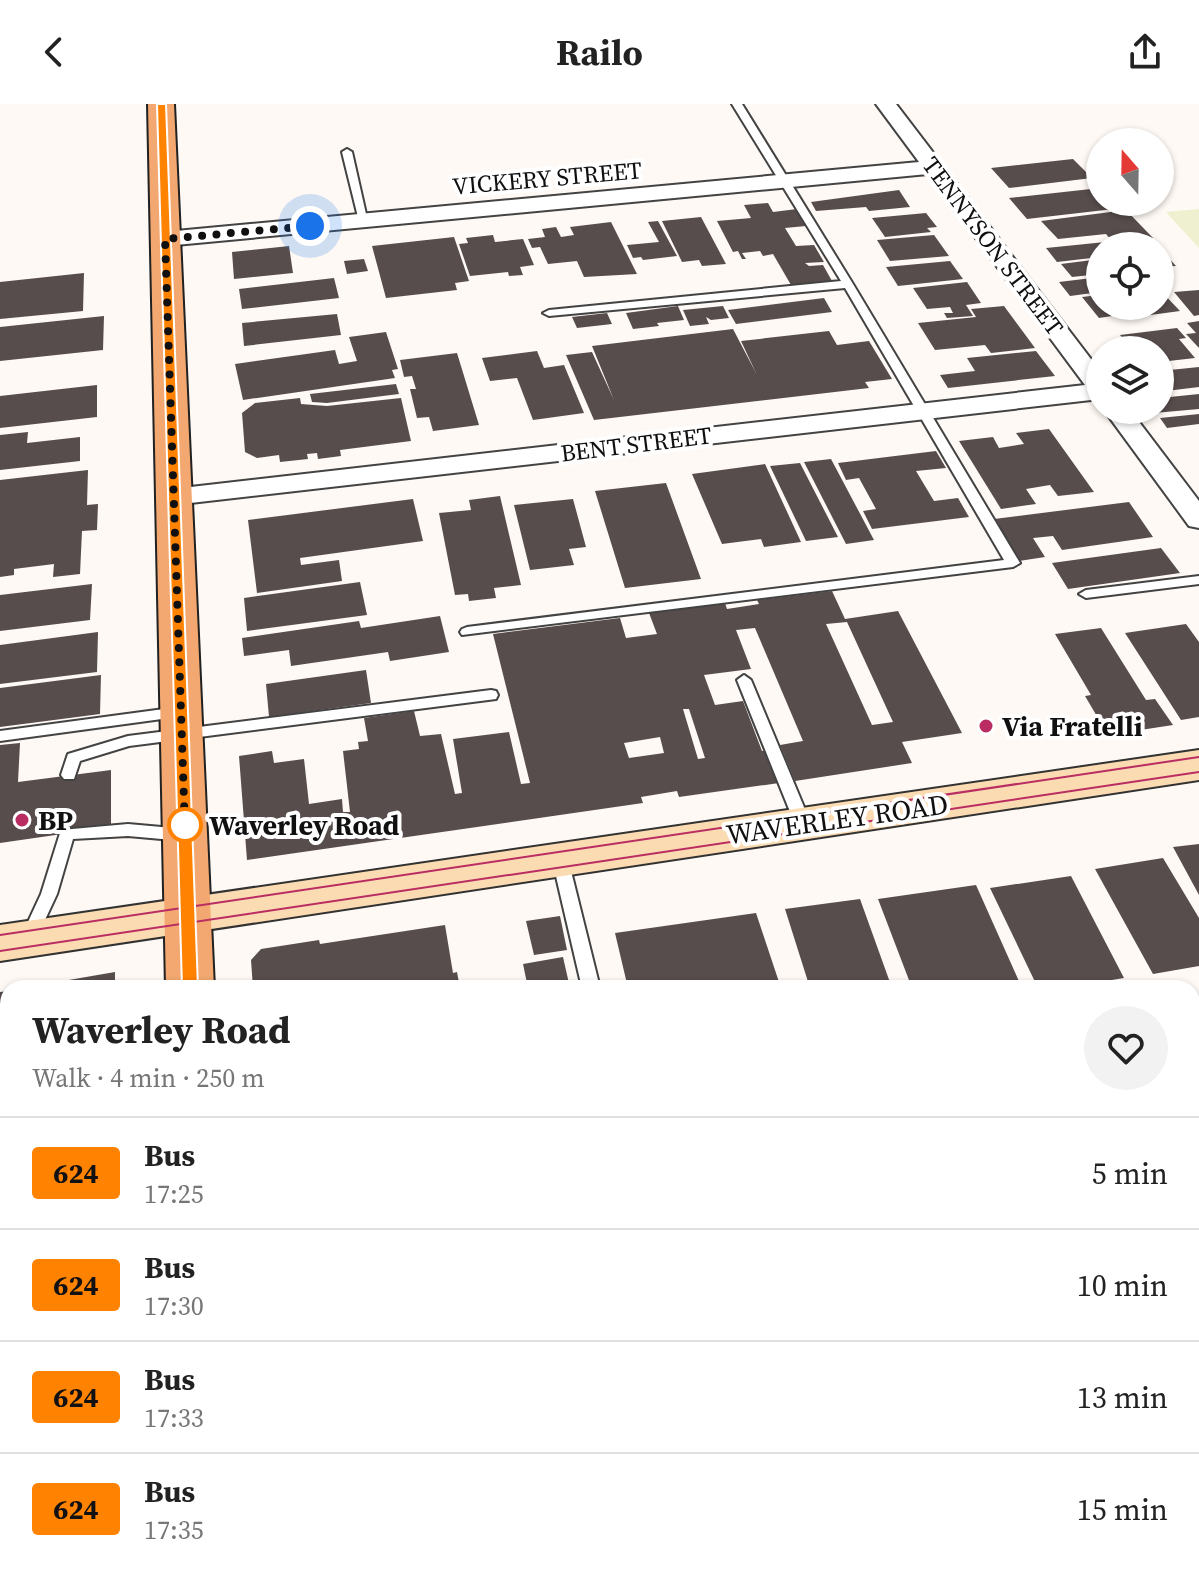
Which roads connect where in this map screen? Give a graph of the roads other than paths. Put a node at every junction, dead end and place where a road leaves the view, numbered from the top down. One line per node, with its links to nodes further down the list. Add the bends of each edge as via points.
1 (161, 104): 8 (main road)
2 (737, 104): 6 (lane)
3 (886, 104): 5 (street, TENNYSON STREET)
4 (347, 152): 7 (lane)
5 (934, 167): 6 (street, VICKERY STREET); 11 (street, TENNYSON STREET)
6 (783, 181): 7 (street, VICKERY STREET); 9 (lane)
7 (364, 221): 8 (street, VICKERY STREET)
8 (165, 239): 15 (main road)
9 (848, 284): 10 (lane); 13 (lane)
10 (549, 313)
11 (1086, 370)
12 (1086, 391): 13 (street, BENT STREET)
13 (921, 411): 15 (street, BENT STREET); 19 (lane, via 1013,563)
14 (1127, 424): 16 (street)
15 (173, 497): 22 (main road)
16 (1199, 520)
17 (1199, 580): 18 (lane)
18 (1086, 594)
19 (467, 632)
20 (744, 680): 26 (lane)
21 (491, 695): 22 (lane)
22 (181, 724): 23 (lane); 25 (lane, via 73,758); 27 (main road)
23 (0, 736)
24 (1199, 765): 26 (main road, WAVERLEY ROAD)
25 (69, 775)
26 (803, 824): 28 (main road, WAVERLEY ROAD)
27 (185, 836): 29 (main road); 30 (lane, via 128,830 67,834 49,894)
28 (560, 859): 29 (main road, WAVERLEY ROAD); 32 (lane)
29 (187, 915): 30 (main road, WAVERLEY ROAD); 31 (main road)
30 (14, 941)
31 (190, 980)
32 (589, 980)

